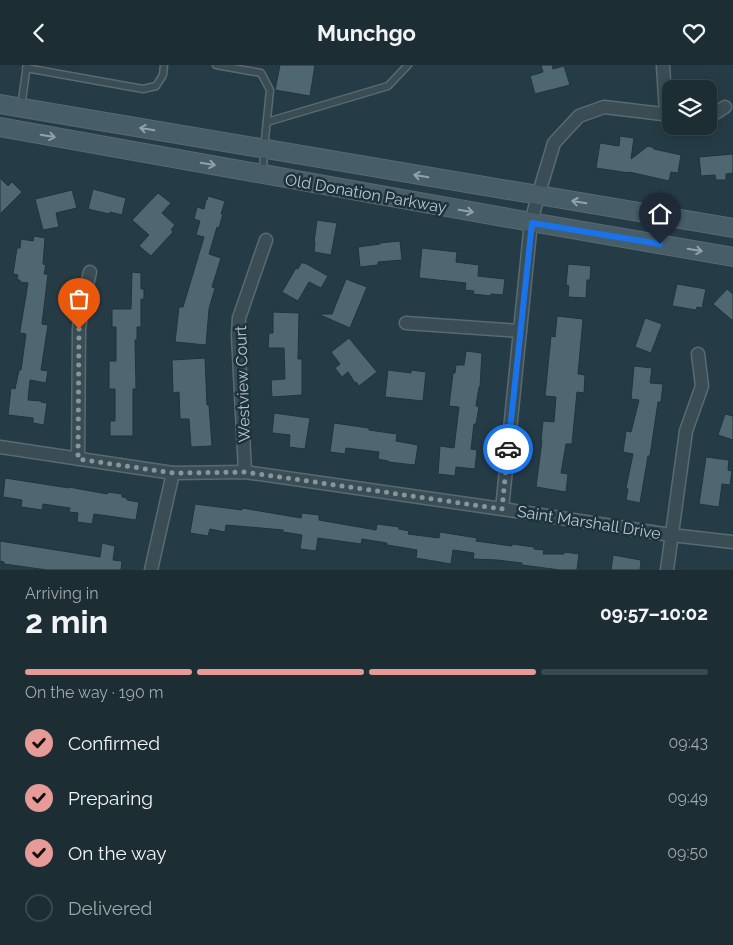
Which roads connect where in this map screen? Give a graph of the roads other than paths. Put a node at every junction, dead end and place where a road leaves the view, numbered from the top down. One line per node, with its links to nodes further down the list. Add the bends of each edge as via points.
1 (164, 65): 5 (lane, via 163,75 156,86 143,89)
2 (216, 65): 12 (lane, via 261,73 270,90)
3 (408, 65): 12 (lane, via 388,86)
4 (664, 65): 6 (street)
5 (26, 67): 9 (lane)
6 (666, 80)
7 (0, 104): 9 (street, Old Donation Parkway)
8 (725, 107): 10 (street)
9 (21, 108): 14 (street, Old Donation Parkway, one-way to 9)
10 (717, 112)
11 (662, 113): 16 (street, via 604,107 578,116 554,143)
12 (267, 122): 14 (lane)
13 (0, 127): 15 (street, Old Donation Parkway, one-way to 15)
14 (264, 149): 15 (lane); 16 (street, Old Donation Parkway, one-way to 14)
15 (263, 174): 17 (street, Old Donation Parkway, one-way to 17)
16 (538, 196): 17 (street); 18 (street, Old Donation Parkway, one-way to 16)
17 (532, 223): 20 (street, Old Donation Parkway, one-way to 20); 23 (street)
18 (733, 228)
19 (266, 240): 27 (street, Westview Court, via 240,318 238,335)
20 (733, 257)
21 (90, 272): 26 (street, via 79,329)
22 (406, 323): 23 (street)
23 (520, 331): 29 (street)
24 (698, 354): 30 (street, via 702,386 686,431)
25 (0, 447): 26 (street, Saint Marshall Drive)
26 (78, 459): 28 (street, Saint Marshall Drive)
27 (245, 472): 28 (street, Saint Marshall Drive); 29 (street, Saint Marshall Drive)
28 (173, 473): 32 (street)
29 (502, 509): 30 (street, Saint Marshall Drive)
30 (671, 535): 31 (street, Saint Marshall Drive); 33 (street)
31 (733, 542)
32 (151, 570)
33 (667, 570)

